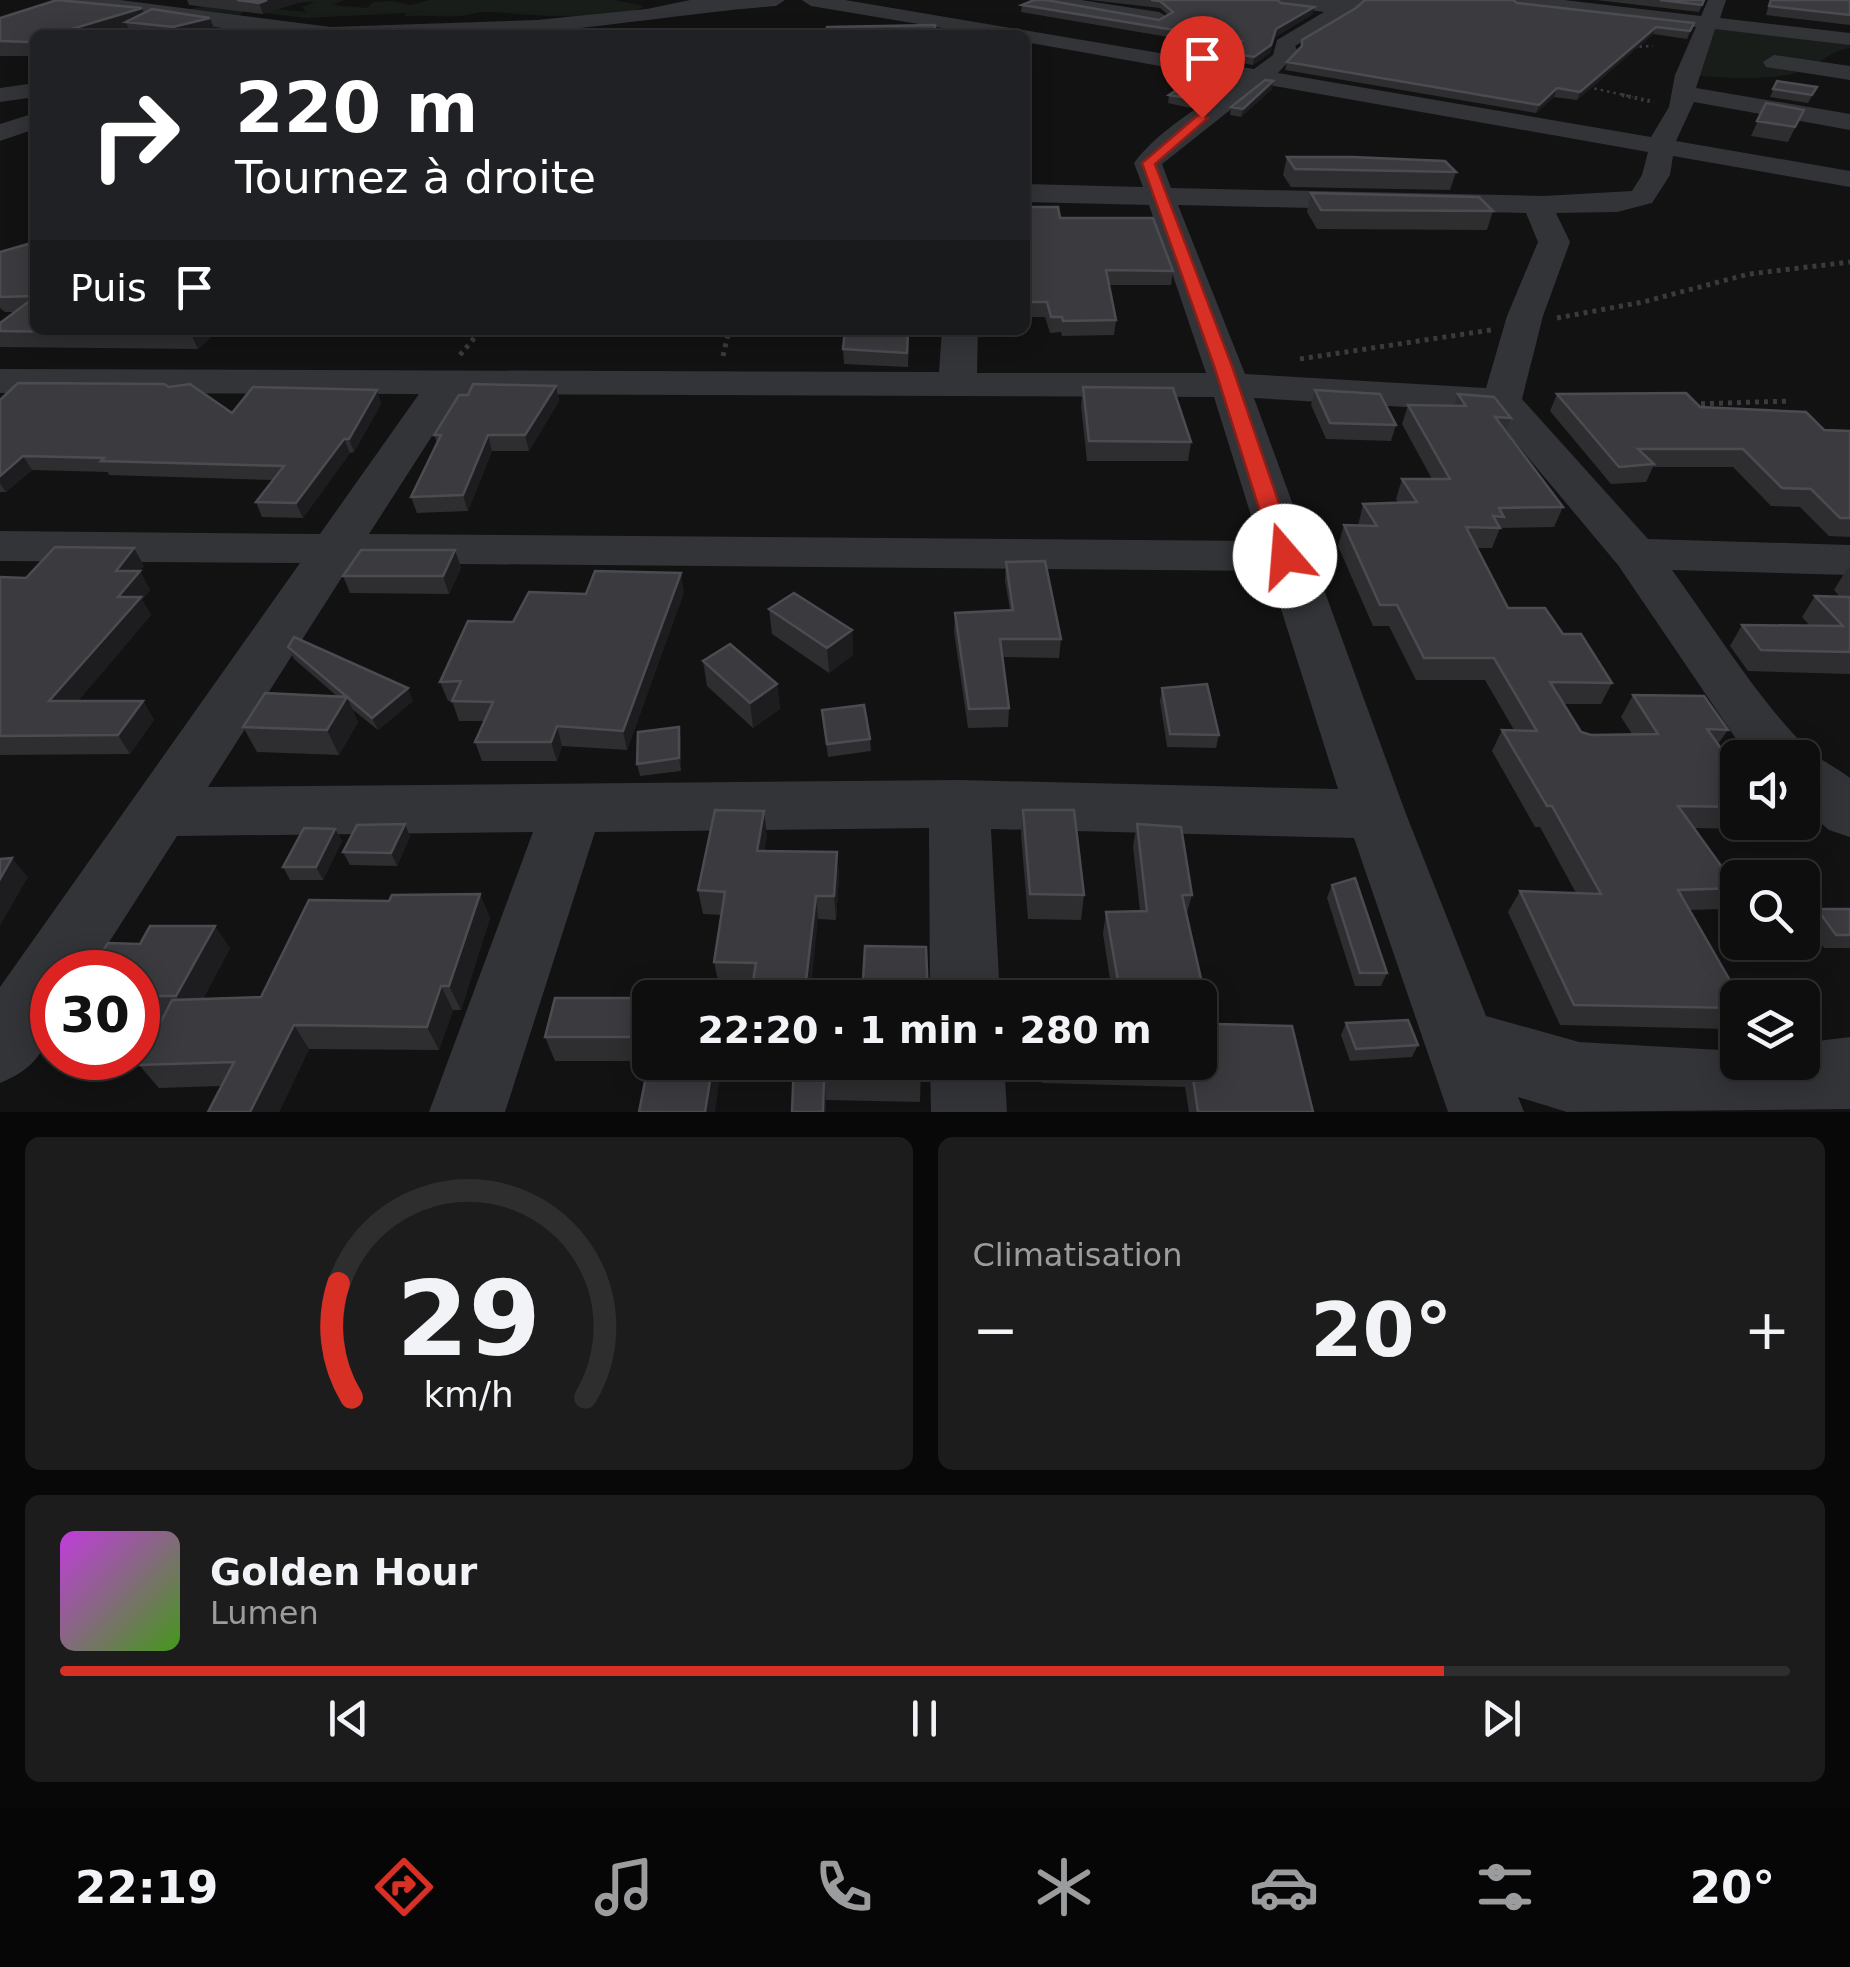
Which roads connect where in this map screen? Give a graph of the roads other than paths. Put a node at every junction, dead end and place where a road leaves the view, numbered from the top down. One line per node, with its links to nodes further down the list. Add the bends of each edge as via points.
1 (75, 0): 14 (street)
2 (716, 0): 10 (street)
3 (776, 0): 10 (street)
4 (811, 0): 11 (street)
5 (1044, 0): 13 (street)
6 (1280, 0): 8 (street)
7 (1515, 0): 12 (street)
8 (1351, 4): 23 (street, via 1284,44 1288,51)
9 (651, 7): 10 (street); 15 (street)
10 (686, 8)
11 (858, 8): 16 (street); 17 (street)
12 (1712, 12): 19 (street); 21 (street)
13 (1159, 18)
14 (298, 30)
15 (464, 30)
16 (856, 30)
17 (992, 30)
18 (1030, 36): 23 (street)
19 (1850, 38)
20 (1755, 59): 22 (street)
21 (1684, 66): 26 (street); 29 (street)
22 (1850, 73)
23 (1260, 75): 29 (street); 32 (street, via 1148,163)
24 (30, 91): 25 (street)
25 (0, 95)
26 (1850, 122)
27 (30, 123): 28 (street)
28 (0, 133)
29 (1662, 148): 30 (street); 33 (street, via 1642,197)
30 (1850, 179)
31 (1030, 193): 32 (street)
32 (1162, 198): 33 (street); 38 (street)
33 (1544, 205): 39 (street, via 1538,210 1554,242)
34 (960, 335): 37 (street)
35 (0, 381): 36 (street)
36 (447, 382): 37 (street); 40 (street)
37 (957, 382): 38 (street)
38 (1229, 384): 39 (street); 43 (street)
39 (1502, 401): 42 (street)
40 (338, 548): 41 (street); 43 (street); 49 (street)
41 (6, 552)
42 (1635, 554): 44 (street); 45 (street)
43 (1285, 556): 51 (street)
44 (1850, 560)
45 (1767, 740)
46 (1820, 787): 50 (street)
47 (959, 804): 48 (street); 51 (street); 52 (street)
48 (572, 808): 49 (street); 57 (street)
49 (158, 812): 54 (street)
50 (1850, 813)
51 (1376, 814): 53 (street)
52 (964, 980)
53 (1461, 1044): 55 (street, via 1578,1079 1737,1088); 59 (street)
54 (0, 1048)
55 (1850, 1073)
56 (967, 1080): 58 (street)
57 (468, 1112)
58 (968, 1112)
59 (1486, 1112)

